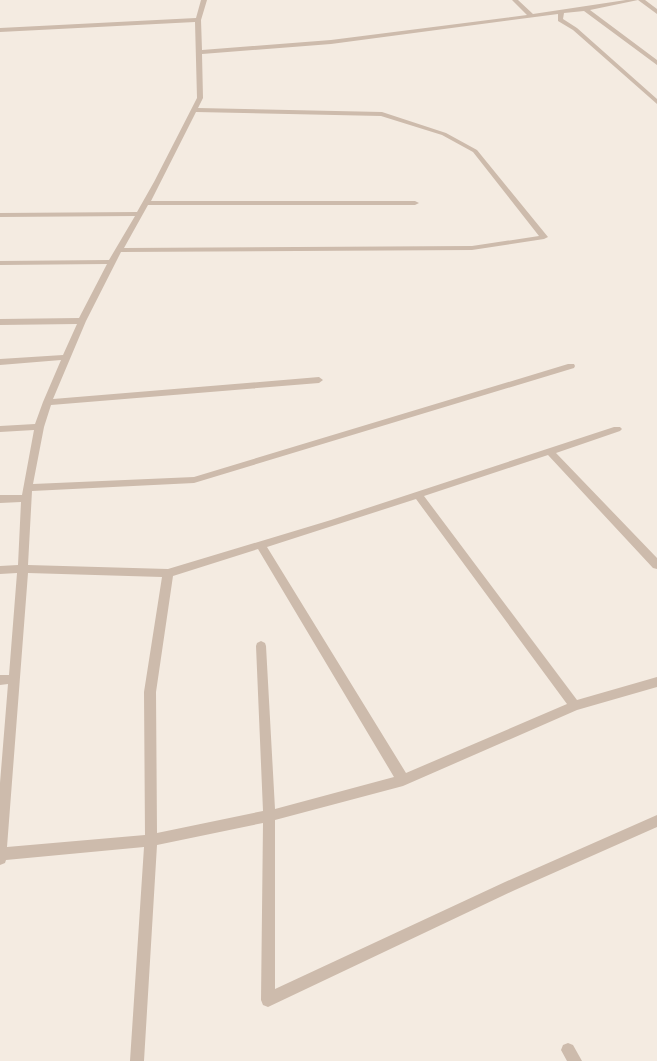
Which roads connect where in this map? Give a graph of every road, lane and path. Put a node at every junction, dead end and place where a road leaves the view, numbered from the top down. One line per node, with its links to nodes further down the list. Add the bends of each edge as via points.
1 (204, 0): 9 (street)
2 (515, 0): 8 (street)
3 (635, 0): 5 (street)
4 (641, 0): 7 (street)
5 (585, 9): 6 (street); 12 (street)
6 (561, 11): 8 (street); 13 (street, via 560,20 575,29)
7 (657, 12)
8 (531, 15): 11 (street, via 331,42)
9 (198, 20): 10 (street); 11 (street)
10 (0, 30)
11 (199, 52): 14 (street, via 200,98)
12 (657, 63)
13 (657, 102)
14 (194, 110): 15 (street); 19 (street, via 382,114 444,134 475,151 544,237 472,248)
15 (146, 203): 16 (street); 17 (street)
16 (415, 203)
17 (140, 214): 18 (street); 19 (street)
18 (0, 215)
19 (119, 250): 20 (street)
20 (112, 262): 21 (street); 22 (street)
21 (0, 263)
22 (82, 321): 23 (street); 24 (street)
23 (0, 322)
24 (67, 357): 25 (street); 28 (street)
25 (0, 362)
26 (571, 366): 33 (street, via 194,480)
27 (319, 380): 28 (street)
28 (47, 402): 29 (street)
29 (39, 427): 30 (street); 33 (street)
30 (0, 429)
31 (617, 429): 32 (street)
32 (550, 452): 34 (street); 37 (street)
33 (27, 493): 35 (street); 38 (street)
34 (418, 495): 36 (street); 45 (street)
35 (0, 499)
36 (261, 545): 40 (street); 46 (street)
37 (657, 565)
38 (23, 569): 39 (street); 40 (street); 42 (street)
39 (0, 570)
40 (168, 573): 49 (street, via 150,692)
41 (261, 646): 47 (street)
42 (15, 679): 43 (street); 50 (street)
43 (0, 680)
44 (657, 682): 45 (street)
45 (575, 706): 46 (street)
46 (403, 780): 47 (street)
47 (269, 816): 48 (street, via 268,1000 510,886); 49 (street)
48 (657, 821)
49 (151, 840): 50 (street); 51 (street)
50 (0, 856)
51 (137, 1061)

